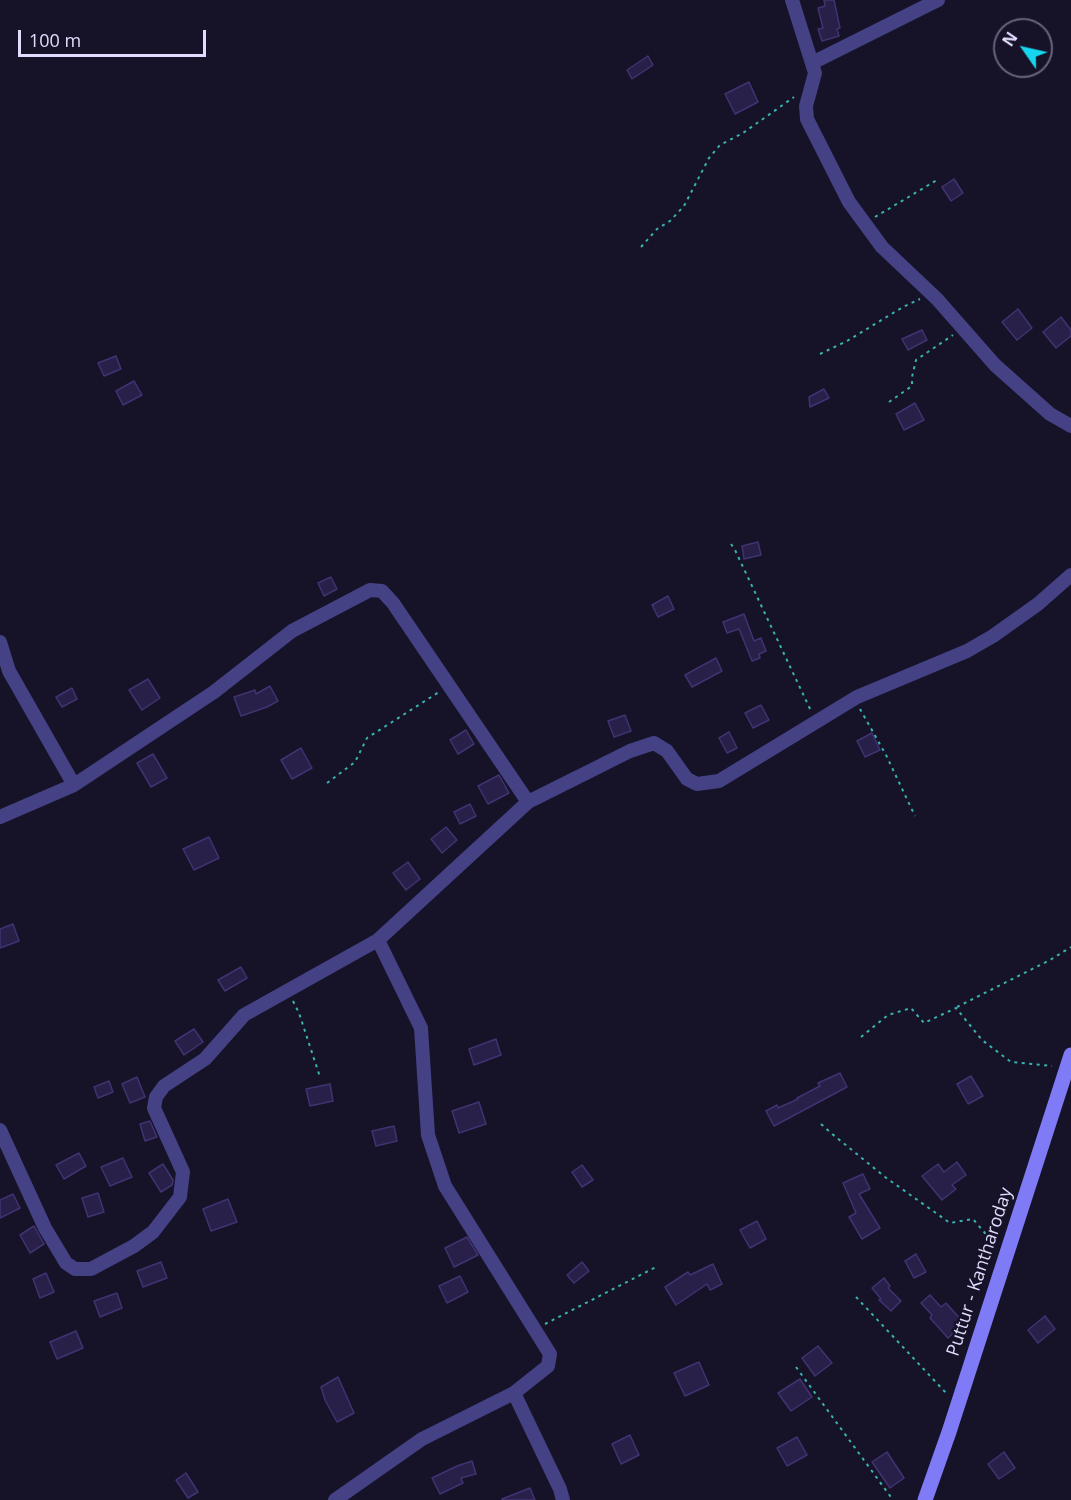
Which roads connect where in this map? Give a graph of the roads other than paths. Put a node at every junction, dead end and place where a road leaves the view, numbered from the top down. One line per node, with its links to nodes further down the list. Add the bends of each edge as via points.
1 (792, 0): 3 (street)
2 (938, 0): 3 (street)
3 (812, 63): 4 (street, via 815,73 806,106 807,119 849,202 882,247 995,365 1050,414)
4 (1071, 426)
5 (1071, 575): 8 (street, via 993,636 967,651 854,698 719,781 697,784 687,778 667,751 654,743)
6 (0, 642): 7 (street, via 9,671)
7 (74, 785): 8 (street, via 214,692 292,631 370,590 382,591 393,603); 9 (street)
8 (528, 802): 10 (street)
9 (0, 817)
10 (378, 940): 12 (street, via 244,1015 206,1059 164,1086 154,1108 183,1172 180,1197 153,1232 91,1269 75,1269 66,1263 45,1228); 13 (street, via 421,1028 428,1135 445,1186 550,1354 548,1366)
11 (1069, 1061): 16 (main road, Puttur - Kantharoday)
12 (0, 1130)
13 (514, 1393): 14 (street, via 422,1439); 15 (street)
14 (335, 1500)
15 (563, 1500)
16 (925, 1500)

